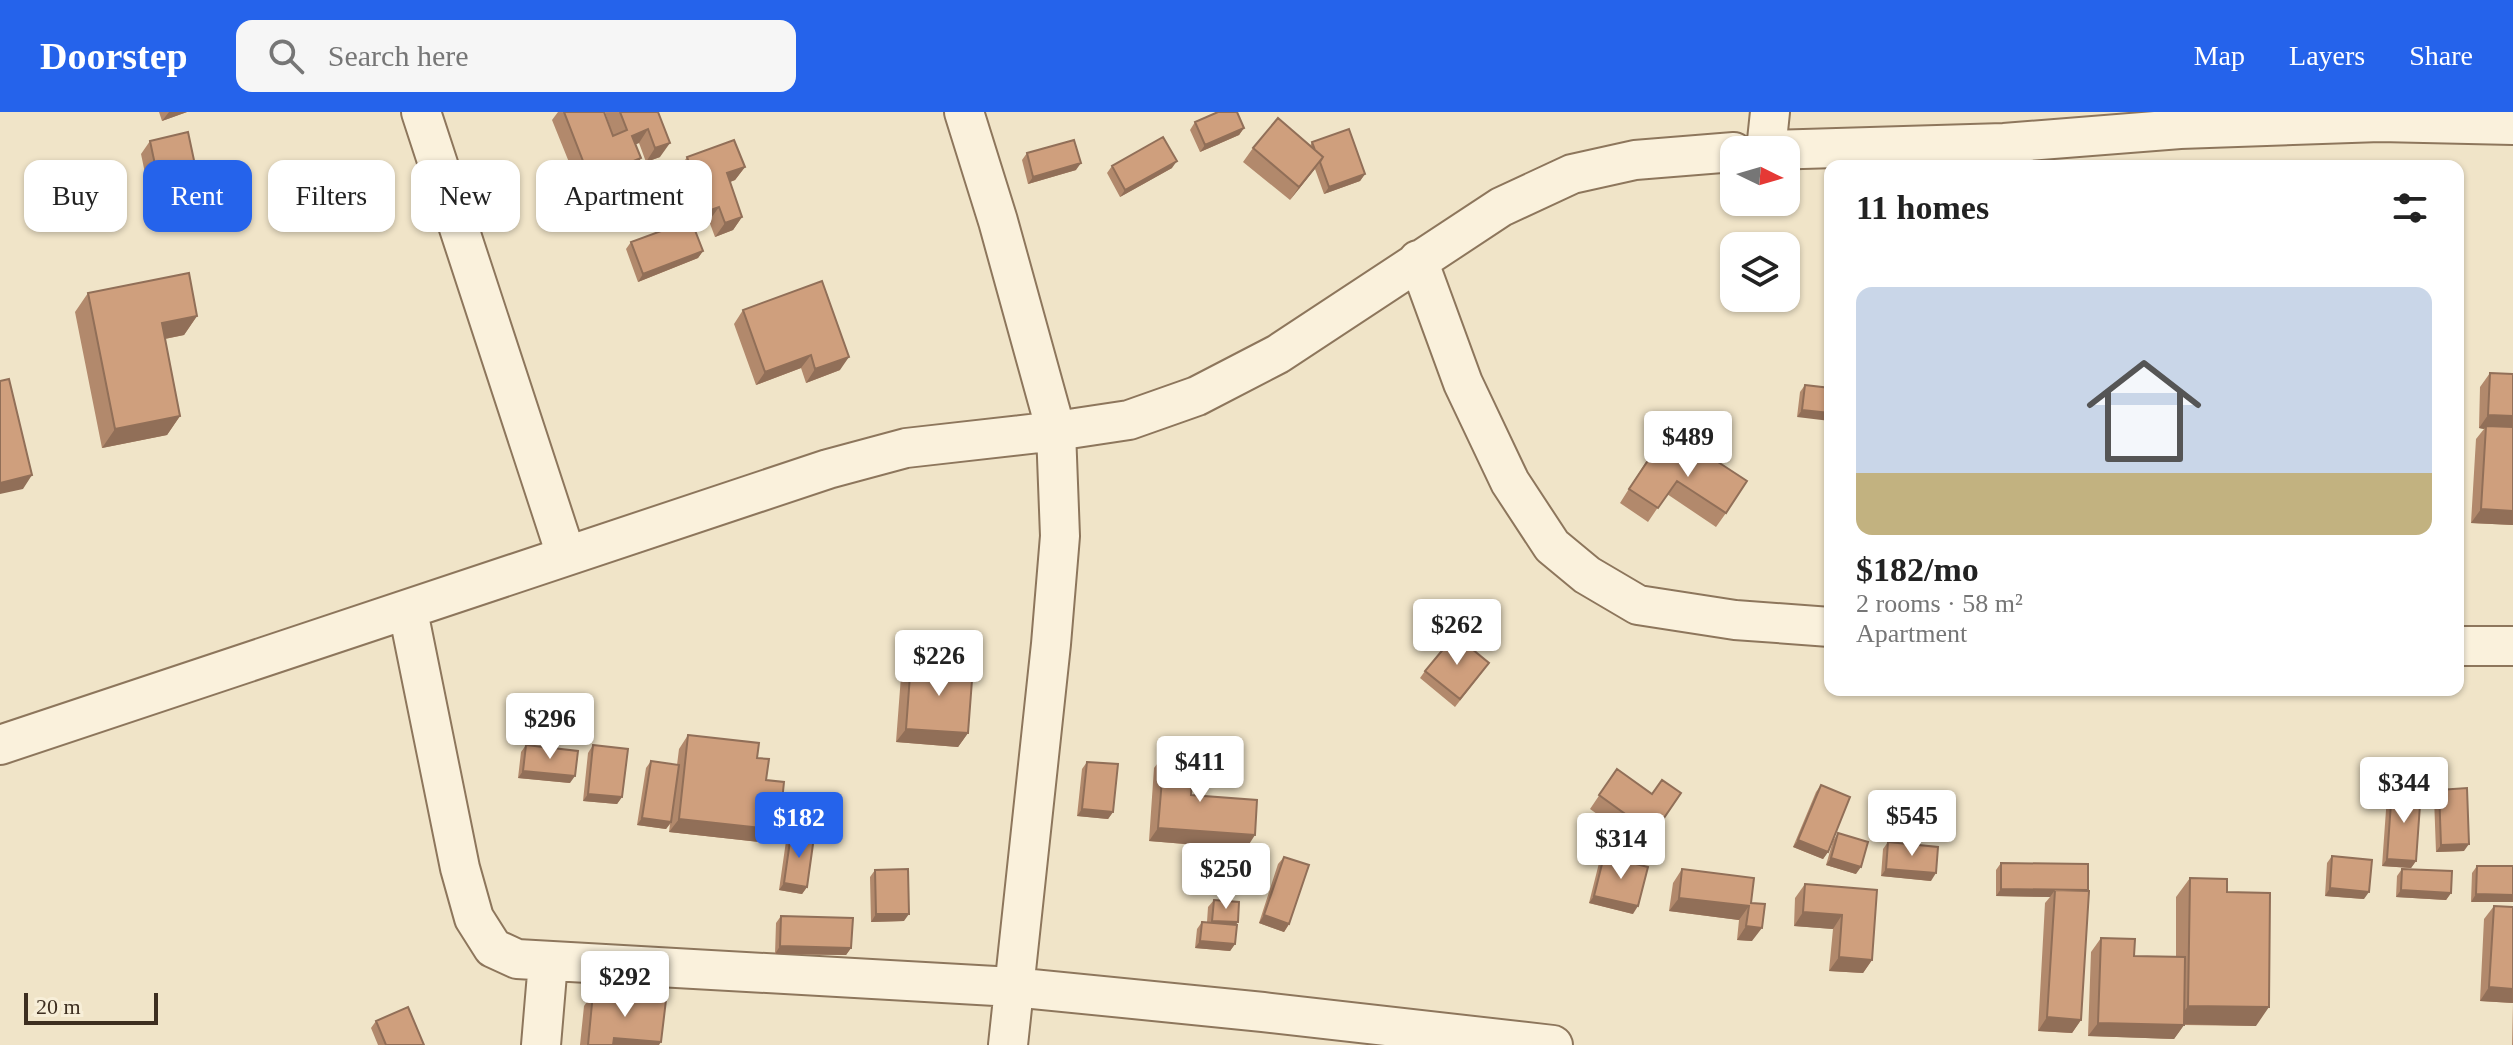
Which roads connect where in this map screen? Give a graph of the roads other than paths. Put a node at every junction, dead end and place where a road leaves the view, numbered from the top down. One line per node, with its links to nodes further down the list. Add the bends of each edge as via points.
1 (421, 112): 11 (street)
2 (964, 112): 10 (street)
3 (1770, 112): 6 (street)
4 (2390, 117): 5 (street); 7 (street, via 2004,143)
5 (2513, 125)
6 (1769, 136)
7 (1800, 149)
8 (1720, 153): 9 (street, via 1635,160 1572,174 1501,207)
9 (1418, 260): 10 (street, via 1278,354 1197,396 1129,420); 13 (street, via 1463,383 1510,482 1552,546 1587,575 1638,605)
10 (1056, 431): 11 (street, via 906,448); 18 (street, via 1059,552)
11 (566, 555): 12 (street)
12 (408, 611): 16 (street); 17 (street, via 474,918 493,948 517,959)
13 (1824, 627)
14 (2464, 646): 15 (street)
15 (2513, 646)
16 (0, 745)
17 (548, 962): 18 (street); 20 (street)
18 (1013, 987): 19 (street); 21 (street)
19 (1506, 1042): 22 (street)
20 (541, 1045)
21 (1008, 1045)
22 (1553, 1045)

